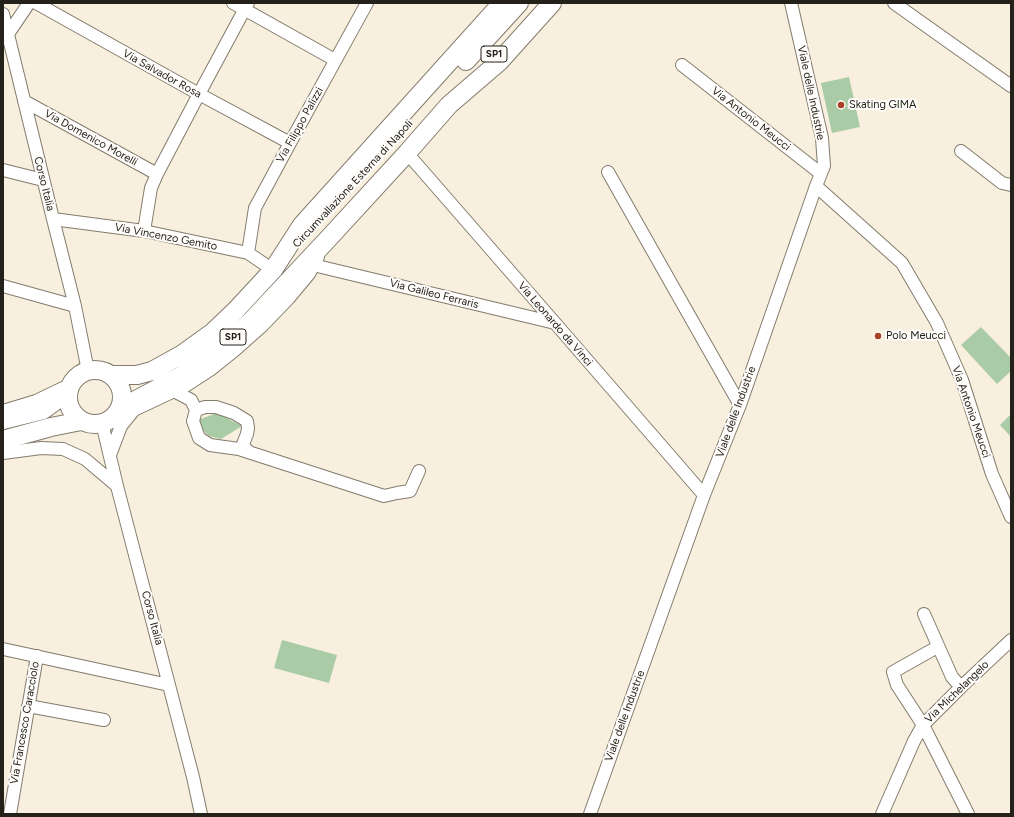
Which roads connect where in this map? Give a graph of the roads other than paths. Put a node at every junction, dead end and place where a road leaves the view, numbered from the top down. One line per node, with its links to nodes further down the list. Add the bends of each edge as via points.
1 (29, 3): 13 (street)
2 (36, 3): 17 (street, Via Salvador Rosa)
3 (233, 3): 11 (street)
4 (367, 3): 14 (street, Via Filippo Palizzi)
5 (502, 3): 35 (highway, via 302,225)
6 (519, 3): 35 (highway, Circumvallazione Esterna di Napoli / SP1)
7 (540, 3): 19 (highway, SP1)
8 (552, 3): 19 (highway, via 499,62)
9 (791, 3): 25 (street, Viale delle Industrie, via 822,138 824,166)
10 (894, 3): 16 (street)
11 (247, 6): 14 (street); 17 (street)
12 (3, 14): 13 (street, Corso Italia)
13 (8, 34): 18 (street, Corso Italia)
14 (335, 60): 20 (street, Via Filippo Palizzi)
15 (682, 65): 25 (street, Via Antonio Meucci)
16 (1011, 86)
17 (199, 94): 20 (street, Via Salvador Rosa); 26 (street)
18 (24, 101): 26 (street, Via Domenico Morelli); 27 (street, Corso Italia)
19 (449, 106): 22 (highway, Circumvallazione Esterna di Napoli)
20 (290, 143): 33 (street, Via Filippo Palizzi, via 255,208)
21 (961, 151): 28 (street, via 1002,182)
22 (407, 153): 32 (highway, Circumvallazione Esterna di Napoli); 38 (street, Via Leonardo da Vinci)
23 (3, 170): 27 (street)
24 (608, 172): 43 (street)
25 (820, 173): 29 (street, Viale delle Industrie)
26 (157, 174): 31 (street, via 151,188)
27 (43, 180): 30 (street, Corso Italia)
28 (1011, 185)
29 (816, 186): 43 (street, Viale delle Industrie); 57 (street, Via Antonio Meucci, via 902,263 936,323 962,380 992,474)
30 (53, 219): 31 (street, Via Vincenzo Gemito); 37 (street, Corso Italia)
31 (144, 231): 33 (street, Via Vincenzo Gemito)
32 (327, 240): 34 (street); 44 (highway, Circumvallazione Esterna di Napoli / SP1, via 227,343 181,376)
33 (248, 253): 35 (street, Via Vincenzo Gemito)
34 (314, 265): 38 (street, Via Galileo Ferraris); 42 (street, via 289,298 262,326 210,370)
35 (273, 270): 40 (highway, via 213,332 180,355 152,371 137,375)
36 (3, 286): 37 (street)
37 (75, 306): 39 (street, Corso Italia)
38 (554, 323): 56 (street, Via Leonardo da Vinci)
39 (88, 371): 40 (highway, via 102,371); 41 (highway, via 76,377)
40 (111, 375): 44 (highway, via 121,390 122,400)
41 (70, 388): 46 (street); 47 (highway, via 43,410); 48 (highway, via 70,408)
42 (174, 391): 45 (street, via 191,400); 53 (street, via 134,410 121,426)
43 (740, 405): 56 (street, Viale delle Industrie)
44 (119, 409): 49 (highway, Circumvallazione Esterna di Napoli / SP1, via 114,417)
45 (196, 410): 51 (street, via 193,420 198,438 210,445); 51 (street, via 216,407 234,413 247,422 247,434 242,444)
46 (3, 411)
47 (3, 420)
48 (81, 421): 49 (highway, via 89,424); 50 (highway)
49 (102, 423): 53 (street, Corso Italia)
50 (3, 440)
51 (249, 452): 54 (street, via 384,496 410,491)
52 (3, 453): 55 (street, via 41,448 63,449 85,459)
53 (110, 455): 55 (street, Corso Italia)
54 (419, 471)
55 (117, 486): 63 (street, Corso Italia)
56 (704, 495): 71 (street, Viale delle Industrie)
57 (1011, 517)
58 (924, 614): 64 (street, via 952,677)
59 (1011, 640): 64 (street, Via Michelangelo)
60 (3, 649): 62 (street)
61 (932, 650): 67 (street, via 893,672 896,685)
62 (37, 656): 63 (street); 65 (street, Via Francesco Caracciolo)
63 (169, 685): 70 (street, Corso Italia)
64 (961, 687): 67 (street, Via Michelangelo)
65 (28, 706): 66 (street); 68 (street, Via Francesco Caracciolo)
66 (104, 720)
67 (923, 724): 72 (street, Via Michelangelo); 73 (street)
68 (8, 796): 69 (street, Via Francesco Caracciolo)
69 (10, 814)
70 (201, 814)
71 (590, 814)
72 (882, 814)
73 (968, 814)

